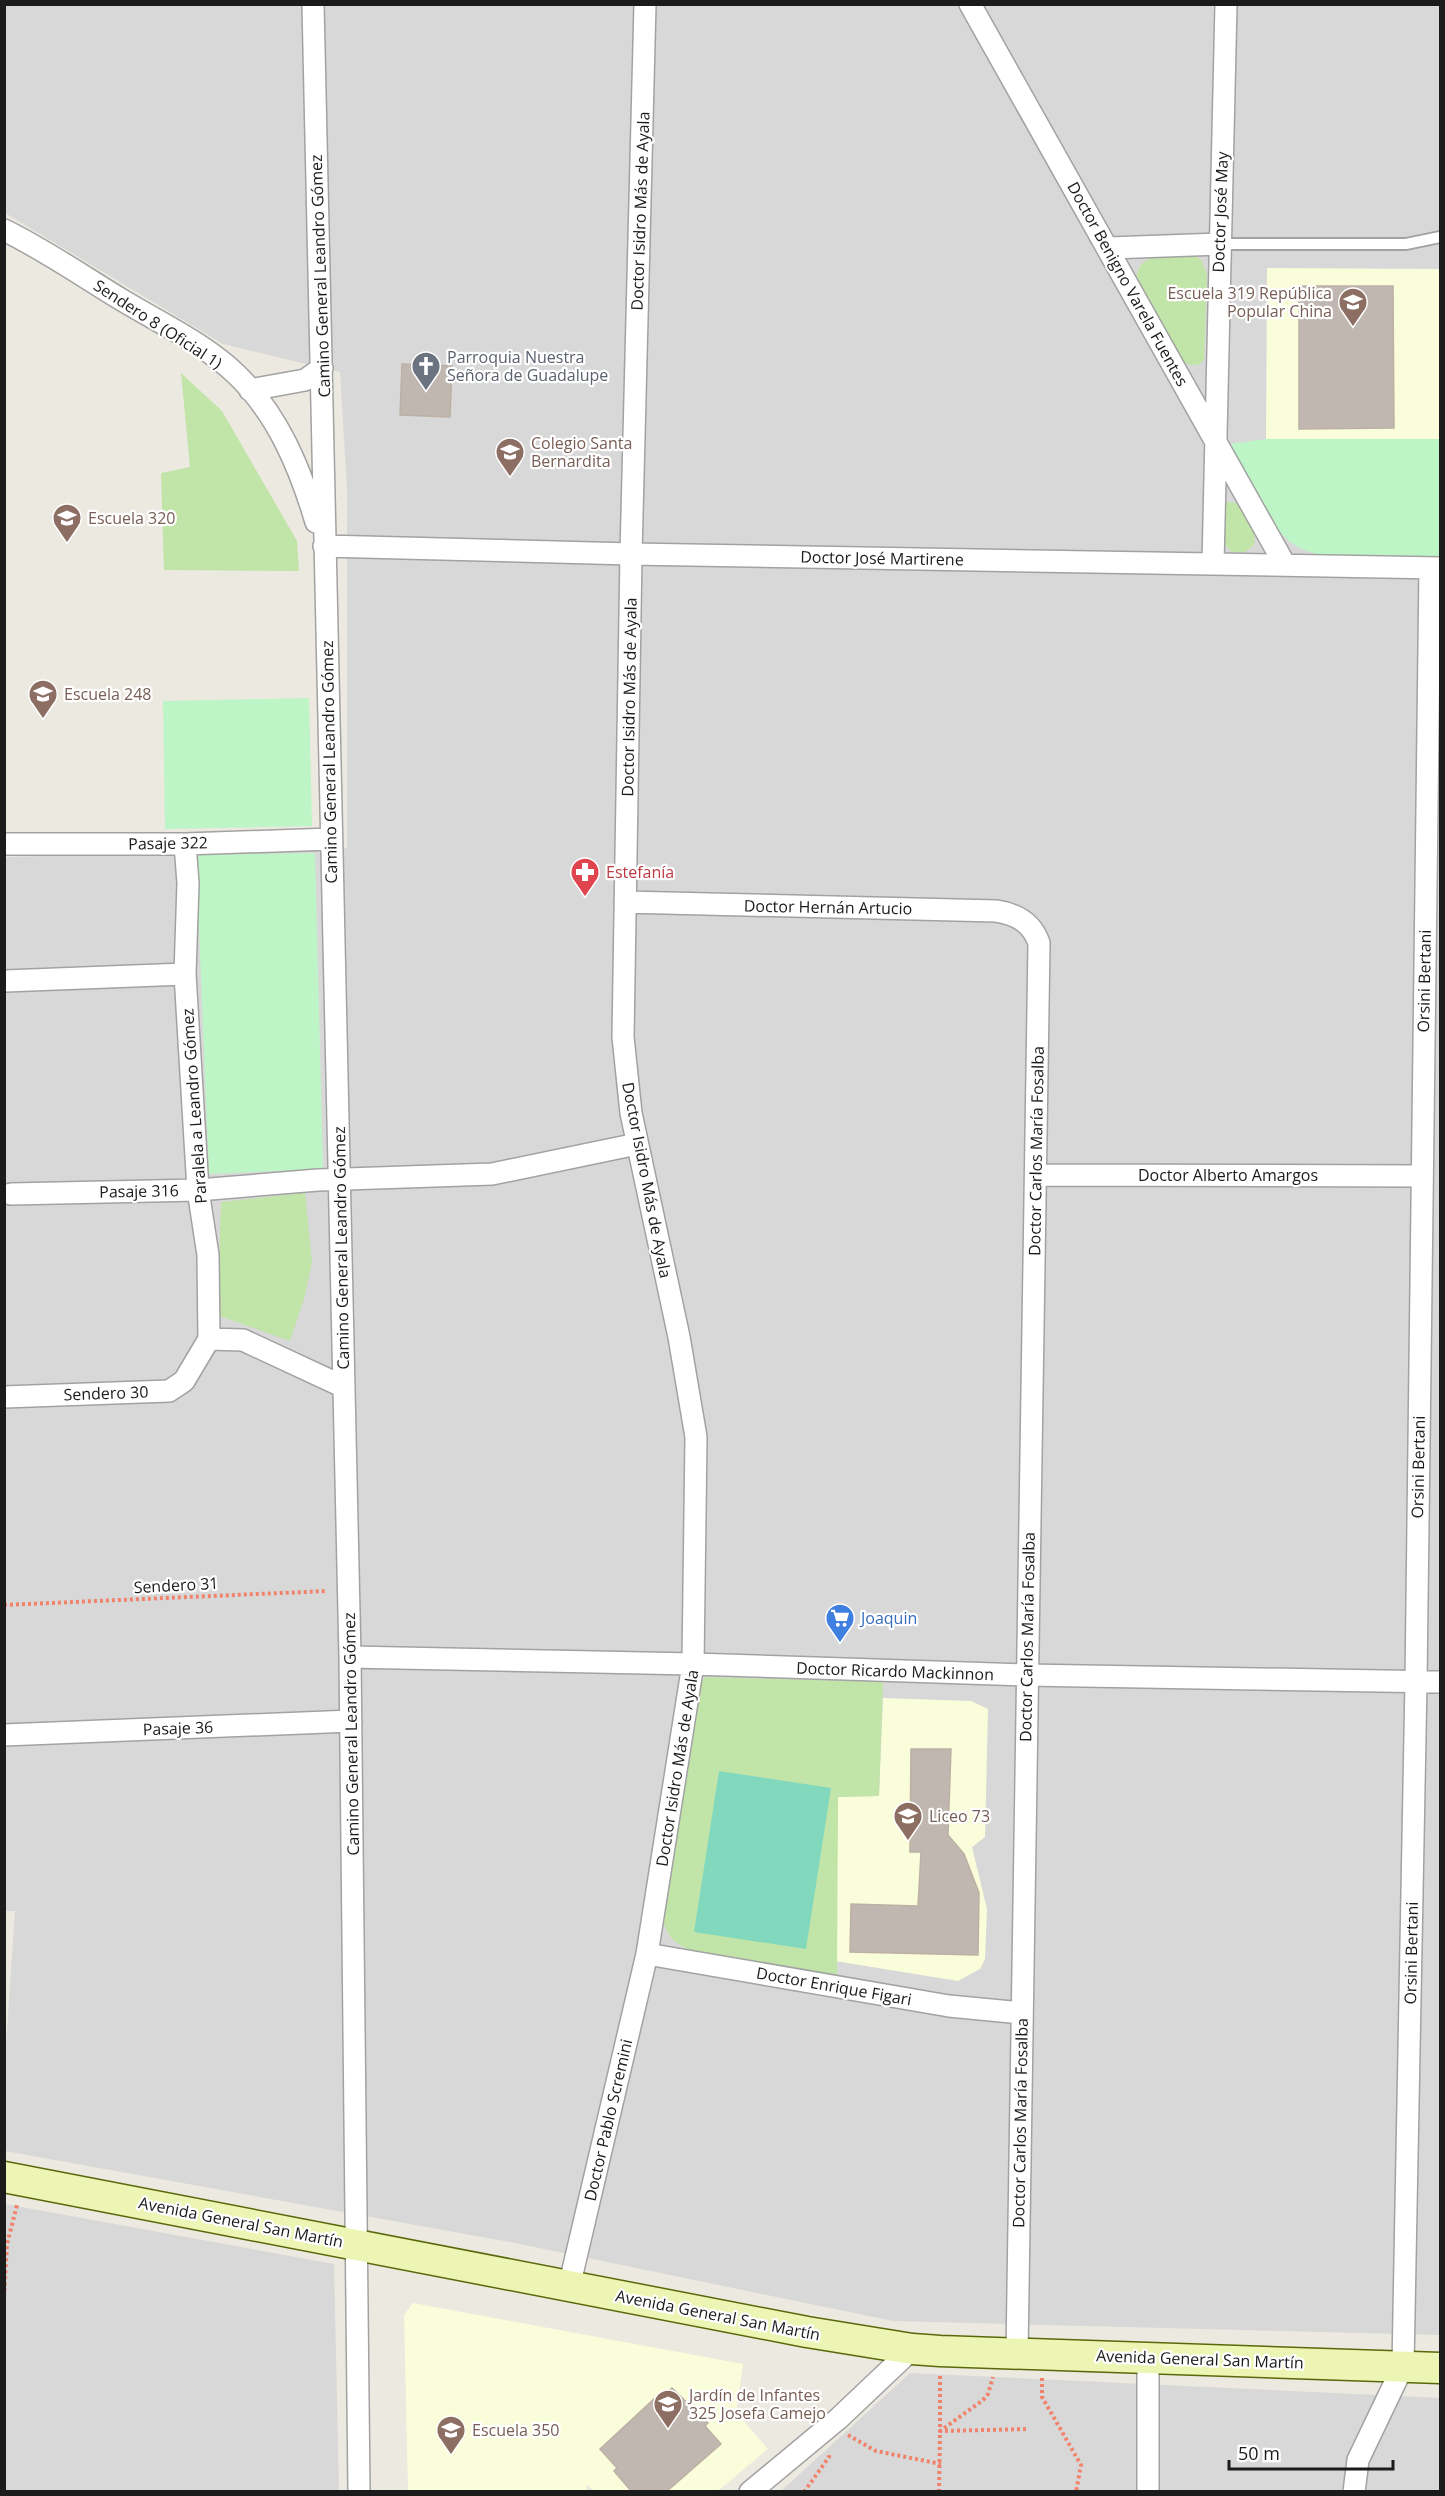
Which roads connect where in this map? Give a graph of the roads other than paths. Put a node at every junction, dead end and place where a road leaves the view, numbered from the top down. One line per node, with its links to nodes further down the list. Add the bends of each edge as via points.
1 (313, 4): 9 (street, Camino General Leandro Gómez)
2 (645, 4): 13 (street, Doctor Isidro Más de Ayala)
3 (970, 4): 8 (street, Doctor Benigno Varela Fuentes)
4 (1226, 4): 7 (street, Doctor José May)
5 (4, 230): 10 (street, Sendero 8 (Oficial 1), via 197,346 237,375)
6 (1440, 237): 7 (lane, via 1406,244)
7 (1220, 244): 8 (street); 11 (street, Doctor José May)
8 (1109, 248): 11 (street, Doctor Benigno Varela Fuentes)
9 (322, 368): 10 (street, via 305,380); 12 (street, Camino General Leandro Gómez)
10 (250, 390): 12 (street, Sendero 8 (Oficial 1), via 284,436)
11 (1214, 437): 14 (street, Doctor José May); 15 (street, Doctor Benigno Varela Fuentes)
12 (324, 546): 13 (street, Doctor José Martirene); 17 (street, Camino General Leandro Gómez)
13 (631, 554): 14 (street, Doctor José Martirene); 20 (street, Doctor Isidro Más de Ayala)
14 (1213, 564): 15 (street, Doctor José Martirene)
15 (1285, 565): 16 (street, Doctor José Martirene)
16 (1435, 568): 26 (street, Orsini Bertani)
17 (331, 839): 19 (street, Pasaje 322); 27 (street, Camino General Leandro Gómez)
18 (4, 844): 19 (street, Pasaje 322)
19 (185, 844): 22 (street, Paralela a Leandro Gómez)
20 (625, 902): 21 (street, Doctor Hernán Artucio, via 996,911 1007,912); 24 (street, Doctor Isidro Más de Ayala, via 623,1037)
21 (1029, 924): 25 (street, Doctor Carlos María Fosalba, via 1039,943)
22 (185, 974): 23 (street); 28 (street, Paralela a Leandro Gómez)
23 (5, 981)
24 (637, 1144): 27 (street, Pasaje 316, via 492,1174); 35 (street, Doctor Isidro Más de Ayala, via 680,1337 696,1437)
25 (1036, 1175): 26 (street, Doctor Alberto Amargos); 36 (street, Doctor Carlos María Fosalba)
26 (1421, 1176): 37 (street, Orsini Bertani)
27 (339, 1179): 28 (street, Pasaje 316); 32 (street, Camino General Leandro Gómez)
28 (198, 1190): 29 (street, Pasaje 316); 30 (street, Paralela a Leandro Gómez, via 208,1255)
29 (11, 1194)
30 (209, 1339): 31 (street, Paralela a Leandro Gómez); 32 (street, via 243,1340)
31 (196, 1364): 33 (street, Sendero 30, via 184,1381 169,1392)
32 (344, 1387): 34 (street, Camino General Leandro Gómez)
33 (4, 1397)
34 (350, 1657): 35 (street, Doctor Ricardo Mackinnon); 39 (street, Camino General Leandro Gómez)
35 (693, 1664): 36 (street, Doctor Ricardo Mackinnon); 41 (street, Doctor Isidro Más de Ayala)
36 (1026, 1676): 37 (street, Doctor Ricardo Mackinnon); 42 (street, Doctor Carlos María Fosalba)
37 (1416, 1682): 38 (street, Doctor Ricardo Mackinnon); 49 (street, Orsini Bertani)
38 (1440, 1682)
39 (351, 1721): 40 (street, Pasaje 36); 44 (street, Camino General Leandro Gómez)
40 (4, 1736)
41 (647, 1954): 42 (street, Doctor Enrique Figari, via 949,2006); 45 (street, Doctor Pablo Scremini)
42 (1022, 2013): 47 (street, Doctor Carlos María Fosalba)
43 (12, 2178): 44 (main road, Avenida General San Martín)
44 (357, 2244): 45 (main road, Avenida General San Martín); 51 (street, Camino General Leandro Gómez)
45 (570, 2287): 46 (main road, Avenida General San Martín, via 807,2332)
46 (926, 2350): 47 (main road, Avenida General San Martín); 52 (street)
47 (1018, 2353): 48 (main road, Avenida General San Martín)
48 (1148, 2357): 49 (main road, Avenida General San Martín); 53 (street)
49 (1403, 2367): 50 (main road, Avenida General San Martín); 54 (street, via 1358,2460)
50 (1440, 2368)
51 (359, 2492)
52 (750, 2492)
53 (1148, 2492)
54 (1354, 2492)

